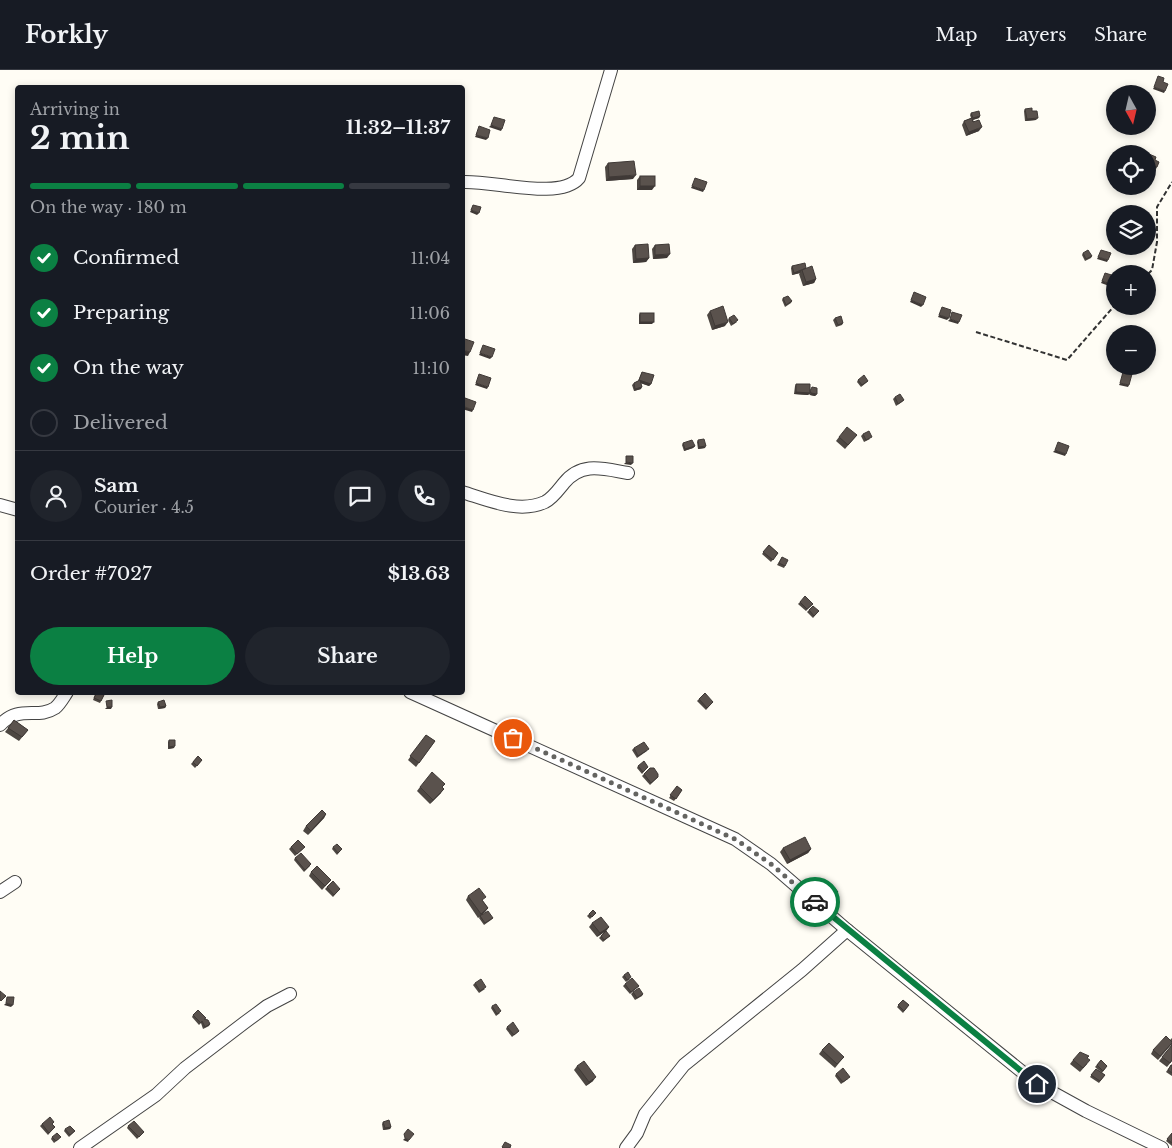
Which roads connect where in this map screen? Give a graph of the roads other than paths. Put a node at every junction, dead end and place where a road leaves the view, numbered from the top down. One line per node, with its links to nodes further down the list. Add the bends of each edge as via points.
1 (611, 70): 2 (street, via 580,178 575,184 552,189)
2 (465, 182)
3 (628, 473): 4 (street, via 583,468 547,502 535,506 516,507)
4 (465, 493)
5 (0, 505): 6 (street)
6 (15, 509)
7 (65, 695): 9 (street, via 48,711 16,714)
8 (417, 695): 12 (street, via 735,839 776,868)
9 (0, 725)
10 (15, 882): 11 (street)
11 (0, 892)
12 (847, 930): 15 (street, via 684,1065 645,1114); 16 (street, via 1037,1084)
13 (290, 994): 14 (street, via 237,1028 156,1095)
14 (80, 1148)
15 (626, 1148)
16 (1162, 1148)

